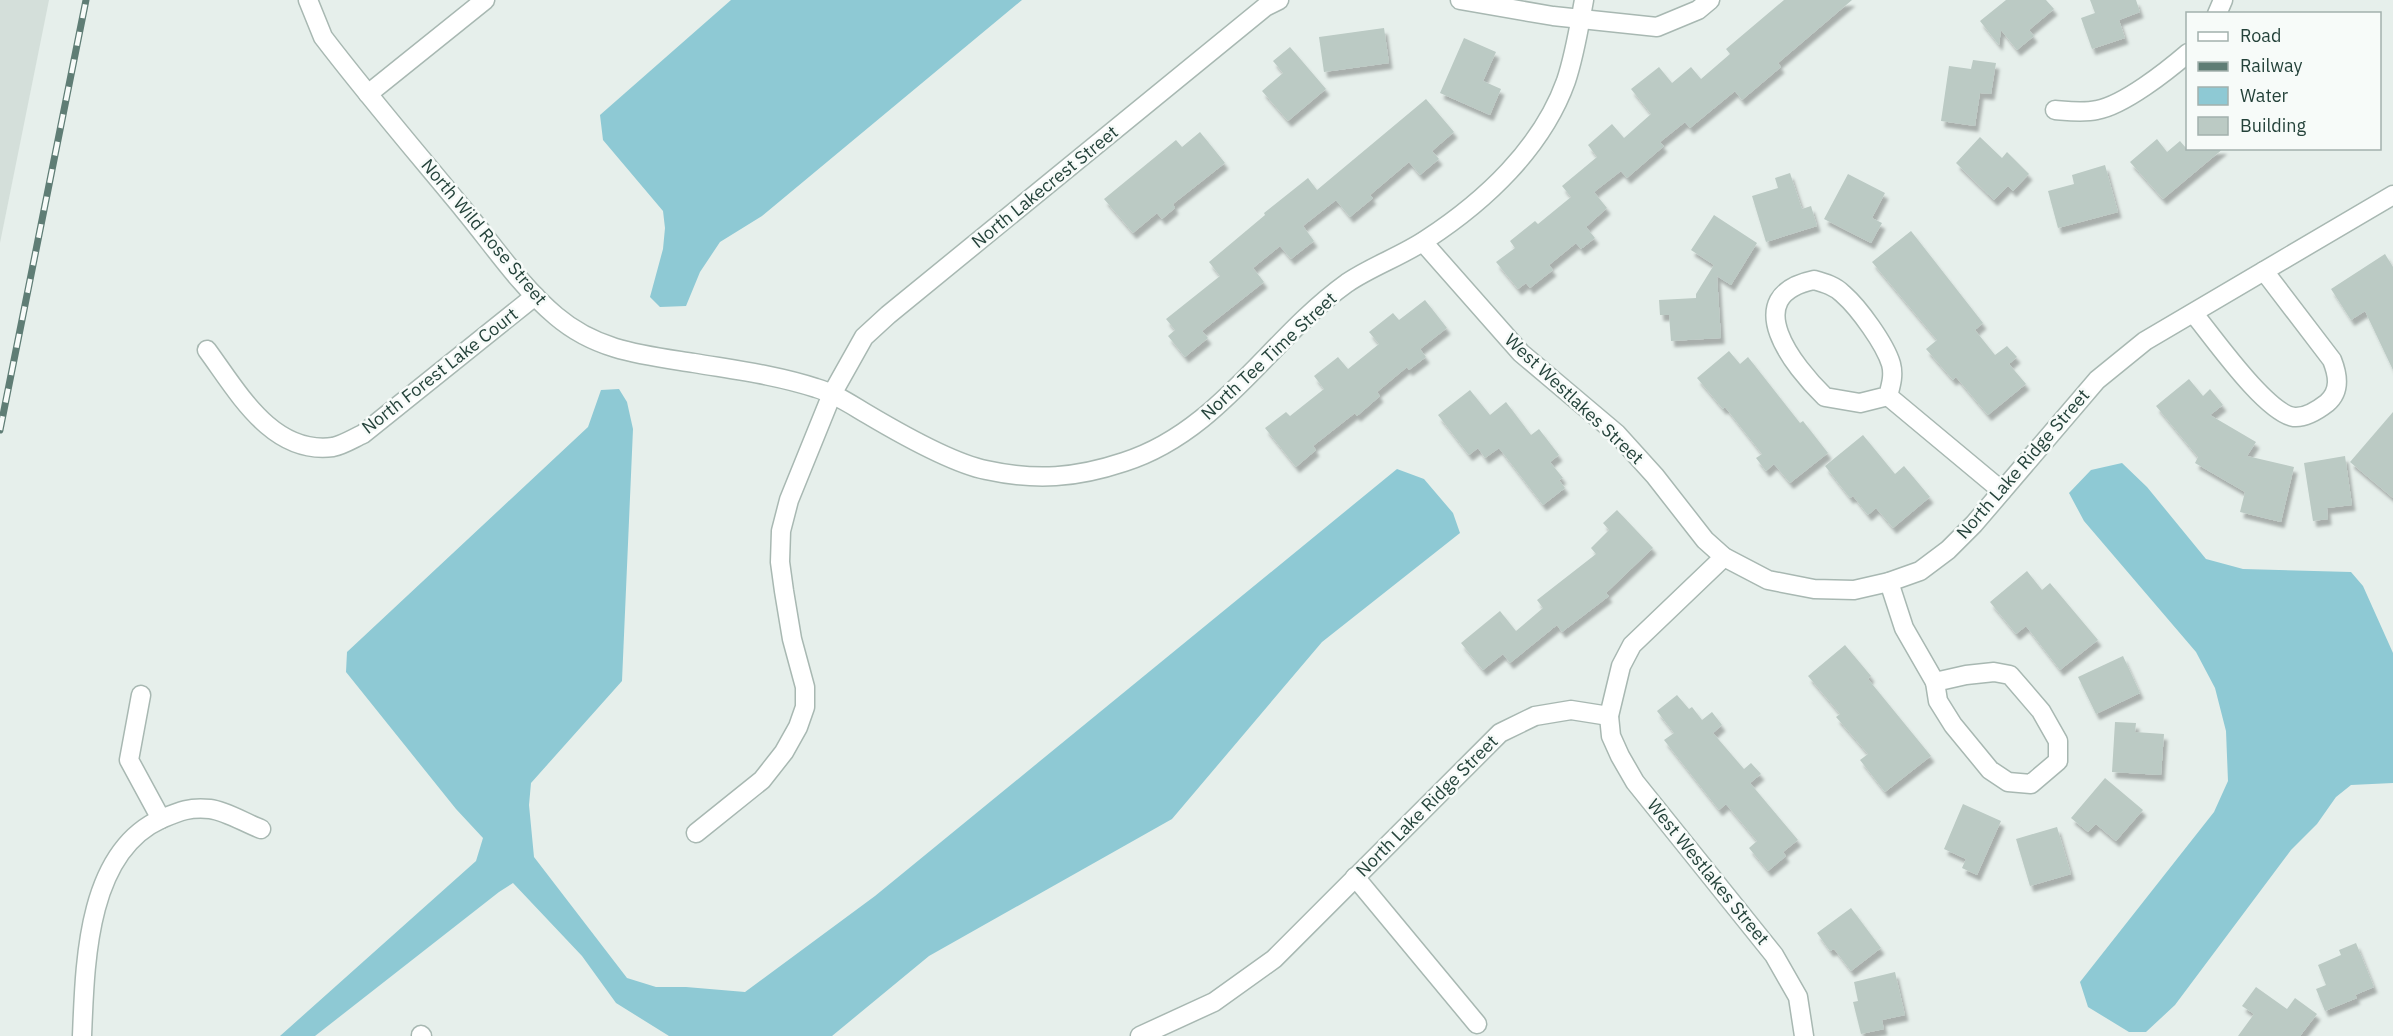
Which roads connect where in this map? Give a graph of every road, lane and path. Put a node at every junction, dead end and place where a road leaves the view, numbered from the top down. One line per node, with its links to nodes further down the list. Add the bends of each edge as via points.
1 (308, 0): 8 (street, North Wild Rose Street, via 323,38)
2 (485, 0): 8 (street)
3 (1279, 0): 16 (street, North Lakecrest Street, via 1265,7 888,315 864,337)
4 (1460, 0): 6 (street, via 1553,16)
5 (1710, 0): 6 (street, via 1698,10 1657,27 1630,26)
6 (1582, 9): 11 (street, North Tee Time Street, via 1564,85 1542,128 1493,189)
7 (2186, 54): 9 (street, via 2136,92 2098,110)
8 (368, 94): 13 (street, North Wild Rose Street)
9 (2055, 110)
10 (2393, 195): 12 (street, North Lake Ridge Street)
11 (1423, 242): 16 (street, North Tee Time Street, via 1347,284 1209,415 1167,444 1076,476 1038,478 983,470 932,449); 19 (street, West Westlakes Street, via 1521,353 1617,434 1705,540)
12 (2264, 271): 14 (street, North Lake Ridge Street); 14 (street, via 2337,371 2338,386 2315,413 2294,417 2278,411)
13 (535, 296): 15 (street, North Forest Lake Court, via 363,434 335,447 303,447 269,428); 16 (street, North Wild Rose Street, via 557,317 595,342 631,354 781,378)
14 (2194, 314): 18 (street, North Lake Ridge Street, via 2145,341 2097,380)
15 (207, 350)
16 (832, 394): 26 (street, North Lakecrest Street, via 789,500 781,531 781,572 805,687 805,708 784,752 762,780)
17 (1888, 396): 17 (street, via 1893,379 1885,348 1844,294 1814,280 1797,284 1784,293 1774,317 1778,335 1817,390 1825,397 1843,402 1860,403); 18 (street)
18 (2002, 491): 20 (street, North Lake Ridge Street, via 1948,550 1920,571)
19 (1724, 557): 20 (street, North Lake Ridge Street, via 1768,580 1814,589 1854,590); 23 (street, via 1632,645 1621,666)
20 (1889, 582): 21 (street, via 1904,628)
21 (1935, 682): 21 (street, via 1938,701 1989,770 2008,782 2031,783 2058,761 2058,741 2049,723 2010,675 1994,672)
22 (141, 695): 24 (street, via 129,760)
23 (1609, 716): 27 (street, North Lake Ridge Street, via 1571,710 1535,716 1500,733); 29 (street, West Westlakes Street, via 1611,736 1635,782 1774,955 1798,997)
24 (161, 819): 25 (street, via 186,808 213,809); 30 (street, via 128,842 108,871 86,951)
25 (261, 829)
26 (696, 833)
27 (1355, 877): 28 (street); 31 (street, North Lake Ridge Street, via 1267,965 1214,1002)
28 (1478, 1024)
29 (1804, 1033)
30 (82, 1036)
31 (1140, 1036)

